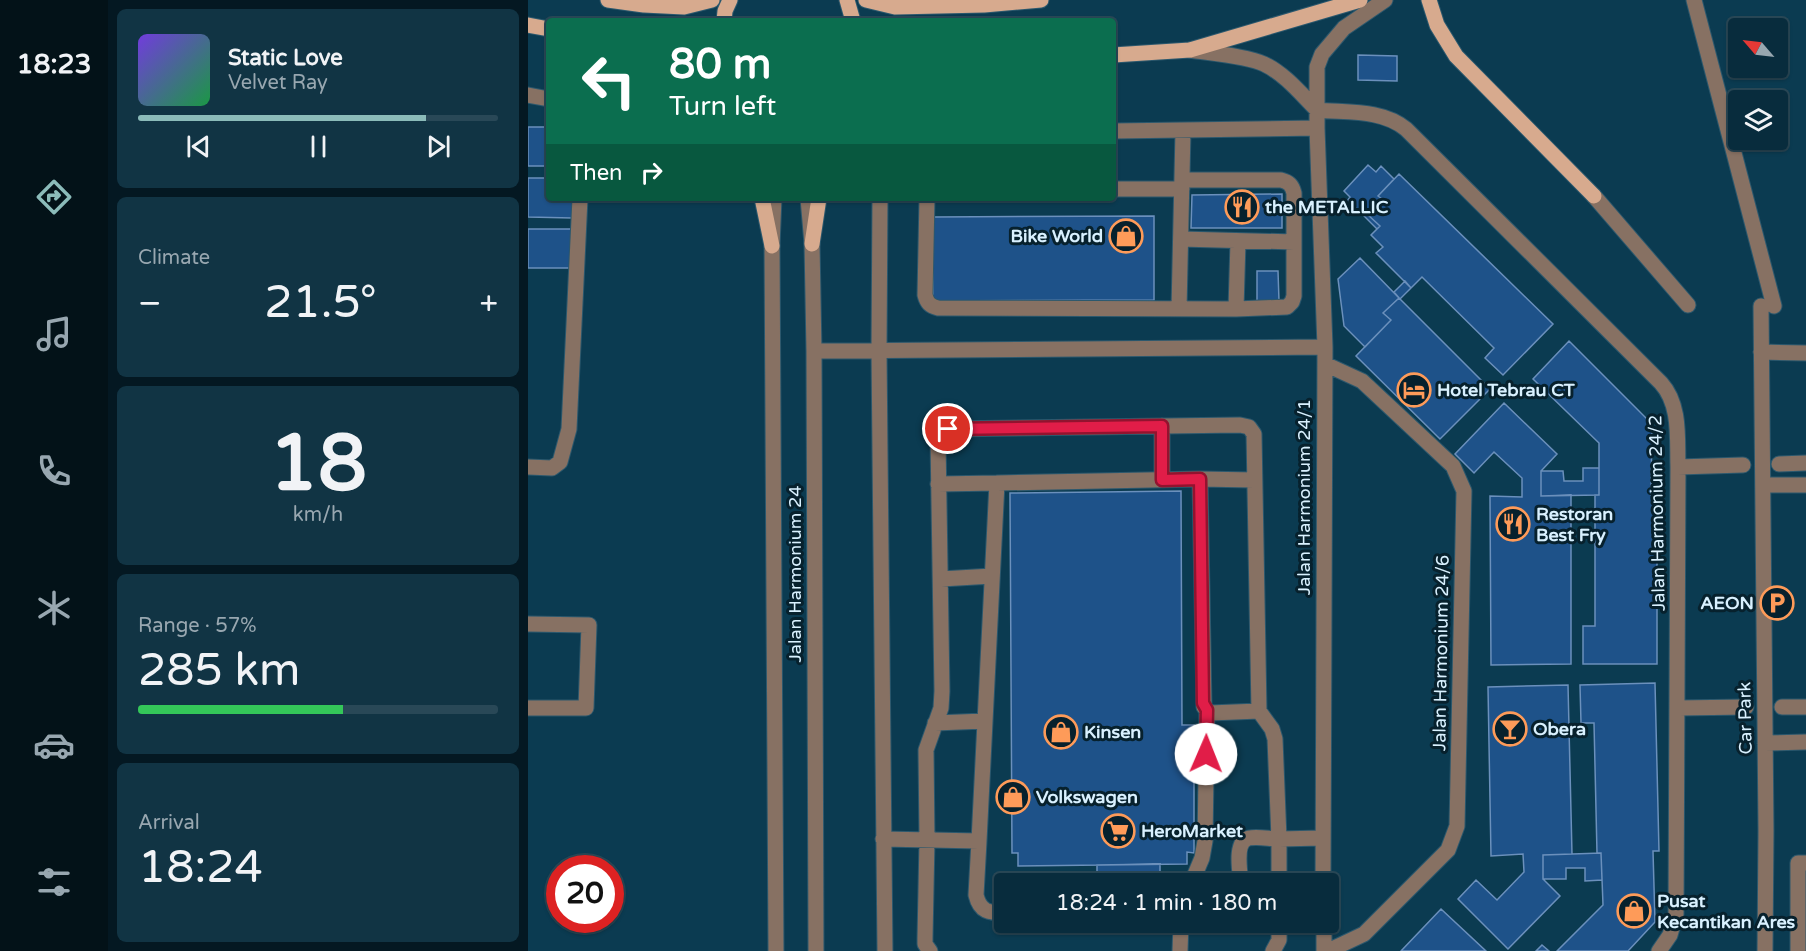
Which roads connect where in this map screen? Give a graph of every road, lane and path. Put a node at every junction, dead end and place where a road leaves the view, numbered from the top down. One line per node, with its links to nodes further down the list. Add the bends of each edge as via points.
1 (608, 0): 2 (main road, via 684,7)
2 (712, 0)
3 (730, 0): 13 (main road)
4 (847, 0): 14 (main road)
5 (866, 0): 12 (main road, via 895,7)
6 (963, 0): 12 (main road)
7 (1041, 0): 12 (main road)
8 (1360, 0): 17 (main road)
9 (1385, 0): 21 (street, Jalan Harmonium 24/1, via 1344,28 1322,54 1317,67)
10 (1429, 0): 27 (main road, via 1437,25 1456,56)
11 (1694, 0): 46 (street, Car Park, via 1768,306)
12 (984, 5)
13 (725, 18)
14 (852, 18)
15 (528, 25): 16 (main road)
16 (546, 28)
17 (1190, 50): 18 (main road); 21 (street, via 1263,64)
18 (1116, 55)
19 (528, 95): 20 (street)
20 (546, 98)
21 (1317, 110): 22 (street, Jalan Harmonium 24/1); 54 (street, Jalan Harmonium 24/2, via 1378,115 1406,129 1666,388 1675,408)
22 (1317, 128): 24 (street); 43 (street, Jalan Harmonium 24/1)
23 (1116, 131): 24 (street)
24 (1183, 131): 25 (street)
25 (1182, 185): 26 (street); 35 (street); 37 (street, via 1288,182 1294,193)
26 (1116, 189)
27 (1594, 196): 40 (street)
28 (580, 201): 53 (street, via 569,429 560,462 552,468)
29 (763, 201): 39 (main road)
30 (774, 201): 39 (street, Jalan Harmonium 24)
31 (808, 201): 38 (street, Jalan Harmonium 24)
32 (819, 201): 38 (main road)
33 (880, 201): 45 (street)
34 (927, 201): 41 (street, via 925,295 932,306)
35 (1180, 239): 36 (street); 41 (street)
36 (1238, 241): 37 (street); 42 (street)
37 (1294, 242): 42 (street, via 1292,302 1280,308)
38 (812, 244): 44 (street, Jalan Harmonium 24)
39 (772, 246): 90 (street, Jalan Harmonium 24)
40 (1688, 306)
41 (1179, 309): 42 (street)
42 (1236, 309)
43 (1325, 347): 45 (street); 48 (street, Jalan Harmonium 24/1)
44 (813, 351): 45 (street); 91 (street, Jalan Harmonium 24)
45 (879, 351): 77 (street)
46 (1761, 352): 47 (street); 60 (street, Car Park)
47 (1806, 353)
48 (1324, 364): 76 (street, Jalan Harmonium 24/1); 96 (street, Jalan Harmonium 24/6, via 1362,381 1453,466 1464,491 1457,826 1448,850 1364,934)
49 (1162, 426): 56 (street); 57 (street, via 1249,427 1254,434); 59 (street, via 948,429 941,432 938,440)
50 (1806, 463): 51 (street)
51 (1779, 464)
52 (1743, 465): 54 (street)
53 (528, 467)
54 (1678, 467): 69 (street, Jalan Harmonium 24/2)
55 (1200, 479): 56 (street); 57 (street); 70 (street, via 1203,703)
56 (1162, 480): 58 (street)
57 (1254, 480): 71 (street)
58 (997, 483): 59 (street); 62 (street)
59 (938, 484): 63 (street)
60 (1762, 485): 61 (street); 75 (street, Car Park)
61 (1806, 485)
62 (992, 576): 63 (street); 72 (street)
63 (941, 579): 73 (street, via 942,691)
64 (528, 624): 68 (street, via 589,625 586,708)
65 (1746, 707): 69 (street)
66 (1782, 707): 67 (street)
67 (1806, 707)
68 (528, 708)
69 (1678, 708): 97 (street, Jalan Harmonium 24/2, via 1676,914 1670,935)
70 (1207, 710): 71 (street); 82 (street, via 1205,841)
71 (1259, 711): 78 (street, via 1275,739)
72 (985, 721): 73 (street); 80 (street)
73 (935, 723): 79 (street, via 926,750)
74 (1806, 742): 75 (street)
75 (1765, 743): 98 (street, Car Park)
76 (1322, 838): 78 (street); 85 (street, Jalan Harmonium 24/1)
77 (883, 839): 79 (street); 92 (street)
78 (1279, 839): 83 (street, via 1247,838 1242,842); 84 (street)
79 (927, 840): 80 (street); 93 (street, via 925,938)
80 (979, 842): 86 (street, via 976,895 982,910)
81 (1806, 863): 99 (street, via 1798,863)
82 (1196, 873)
83 (1241, 873)
84 (1279, 873)
85 (1323, 873)
86 (994, 913)
87 (1180, 933): 94 (street)
88 (1279, 933): 95 (street)
89 (1325, 933): 96 (street)
90 (776, 951)
91 (816, 951)
92 (885, 951)
93 (930, 951)
94 (1180, 951)
95 (1273, 951)
96 (1326, 951)
97 (1659, 951)
98 (1765, 951)
99 (1798, 951)

